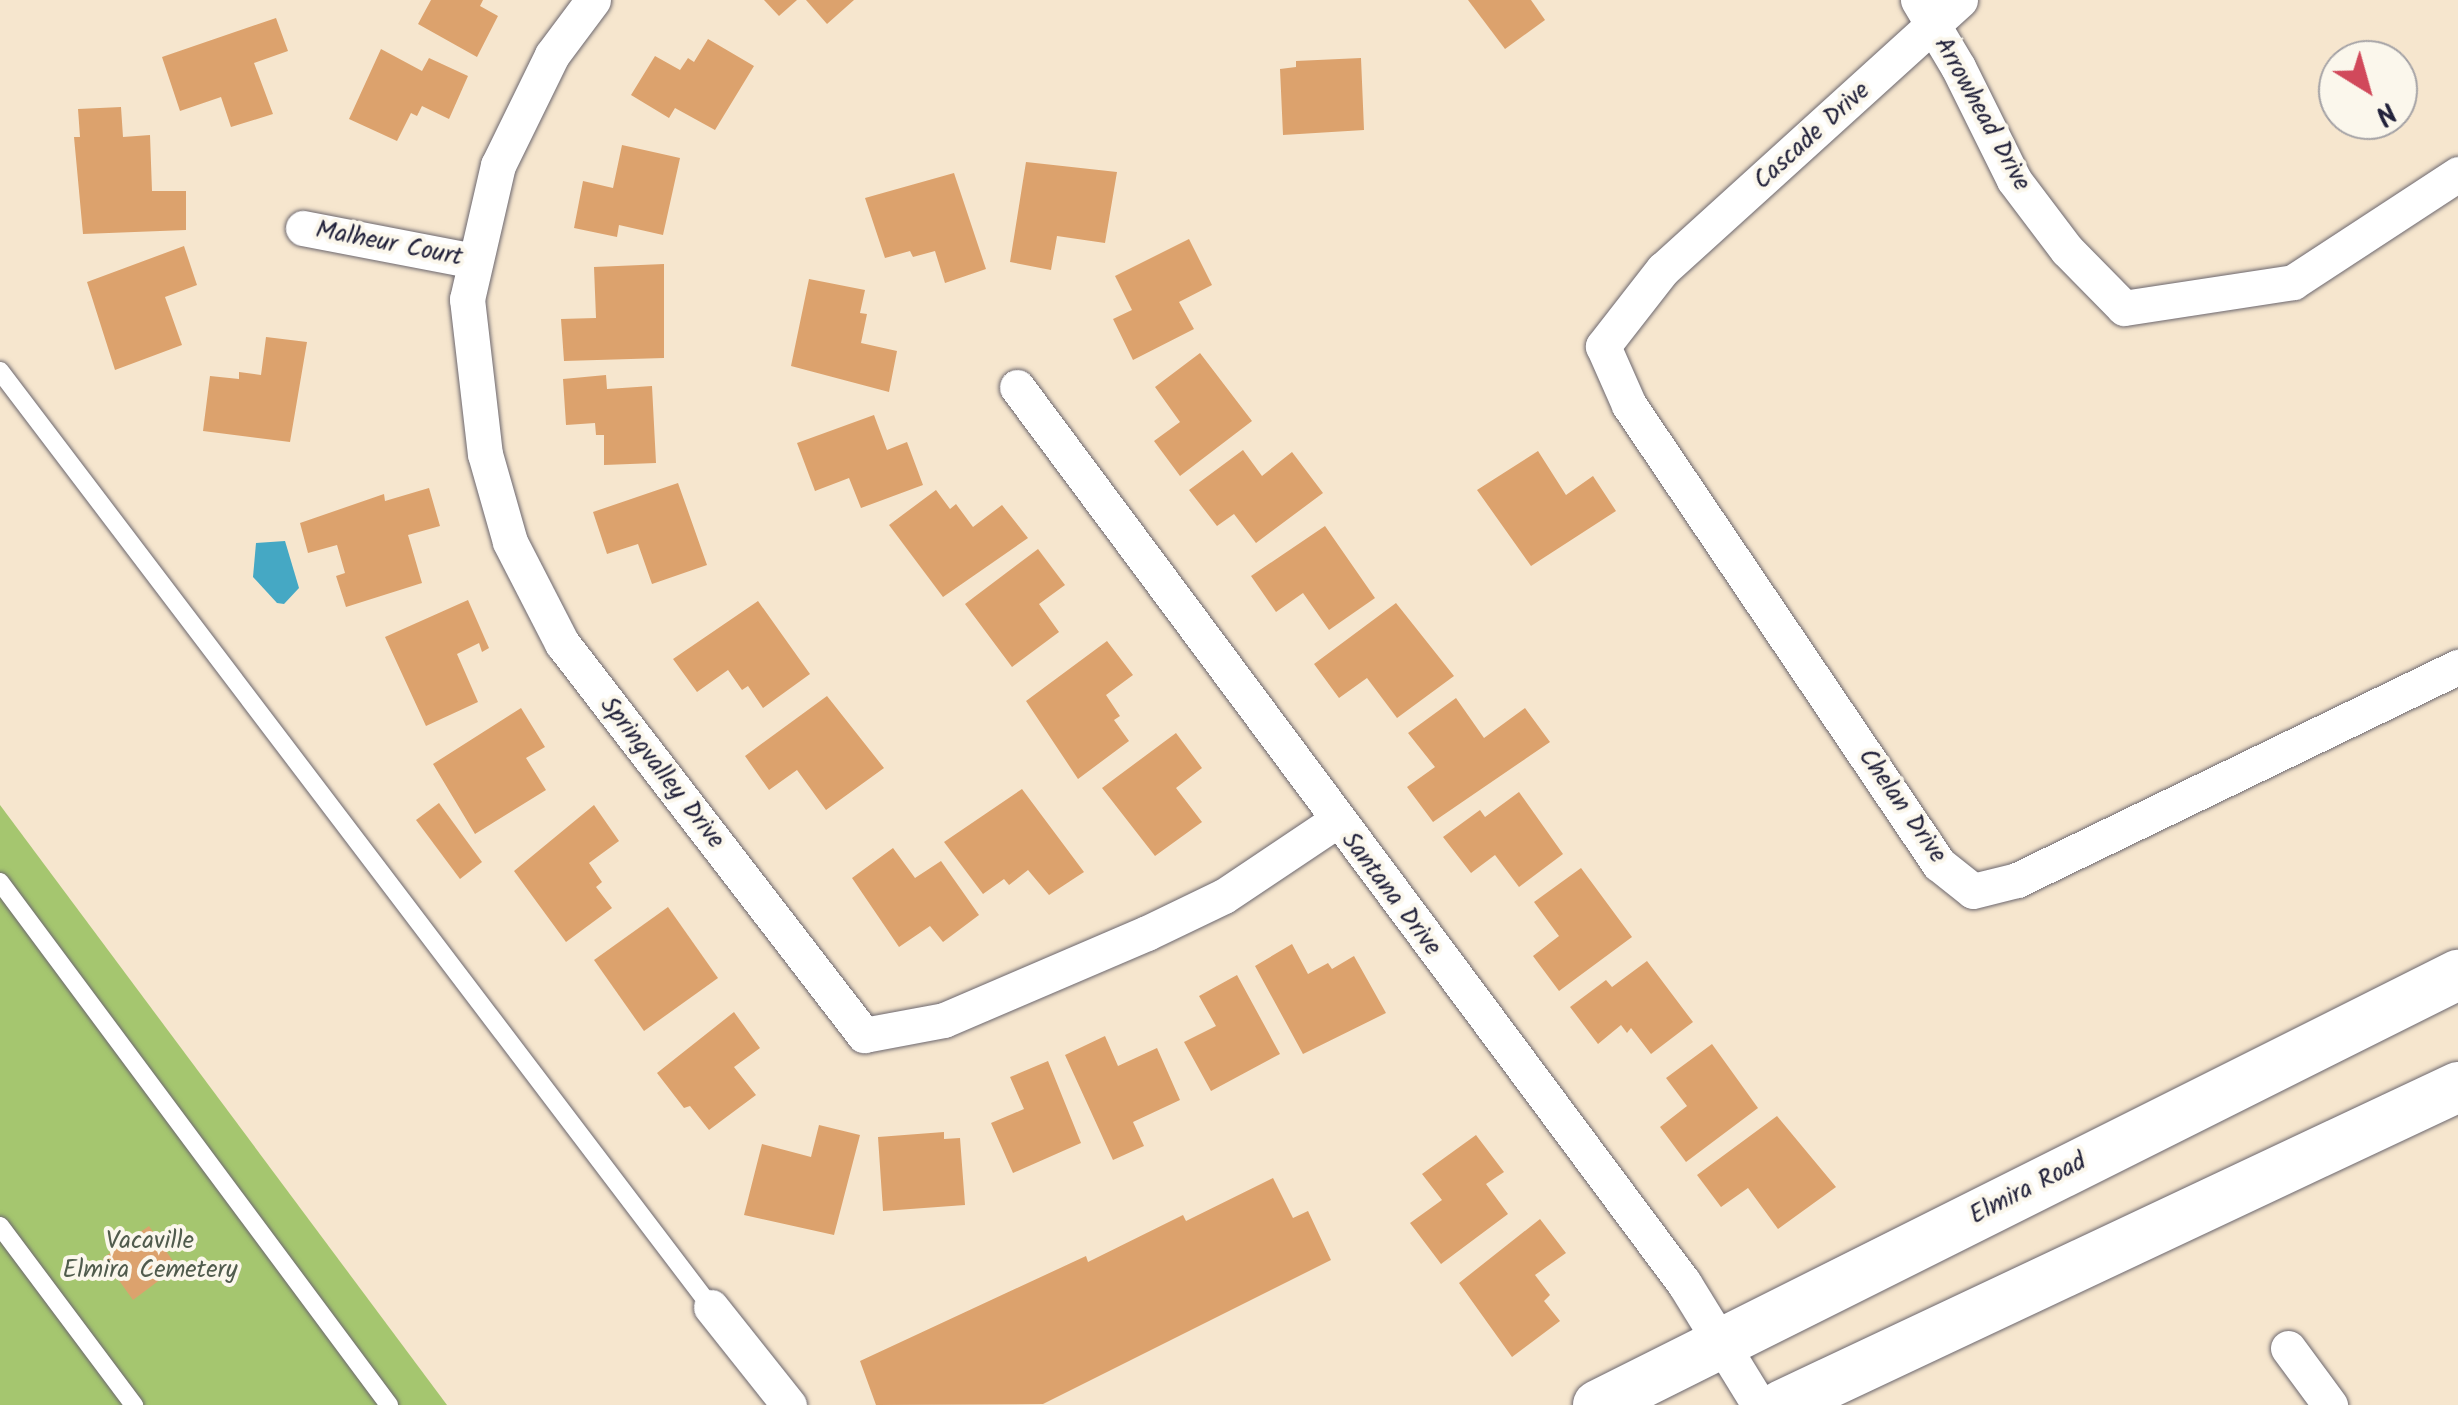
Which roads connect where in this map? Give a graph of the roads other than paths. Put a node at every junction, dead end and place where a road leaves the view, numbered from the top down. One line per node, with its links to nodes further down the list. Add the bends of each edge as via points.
1 (594, 0): 6 (street, Springvalley Drive, via 552,55 498,165)
2 (1960, 0): 3 (street, Cascade Drive)
3 (1926, 13): 4 (street, Arrowhead Drive, via 2014,180 2067,250 2124,308 2293,282); 7 (street, Cascade Drive)
4 (2458, 174)
5 (304, 228): 6 (street, Malheur Court)
6 (475, 260): 11 (street, Springvalley Drive, via 468,299 485,454 518,559 577,666 864,1036 944,1020 1146,934 1224,896)
7 (1663, 270): 10 (street, Chelan Drive, via 1603,346 1629,404 1940,864 1972,891 2017,880)
8 (0, 371): 16 (lane)
9 (1017, 387): 11 (street, Santana Drive)
10 (2458, 667)
11 (1336, 821): 17 (street, Santana Drive)
12 (0, 882): 21 (lane)
13 (2458, 975): 17 (main road, Elmira Road)
14 (2458, 1087): 19 (main road)
15 (0, 1226): 20 (lane)
16 (711, 1306): 22 (street)
17 (1725, 1343): 23 (main road, Elmira Road); 24 (street, Santana Drive)
18 (2288, 1348): 25 (street)
19 (1796, 1401)
20 (134, 1405)
21 (389, 1405)
22 (789, 1405)
23 (1598, 1405)
24 (1760, 1405)
25 (2330, 1405)

